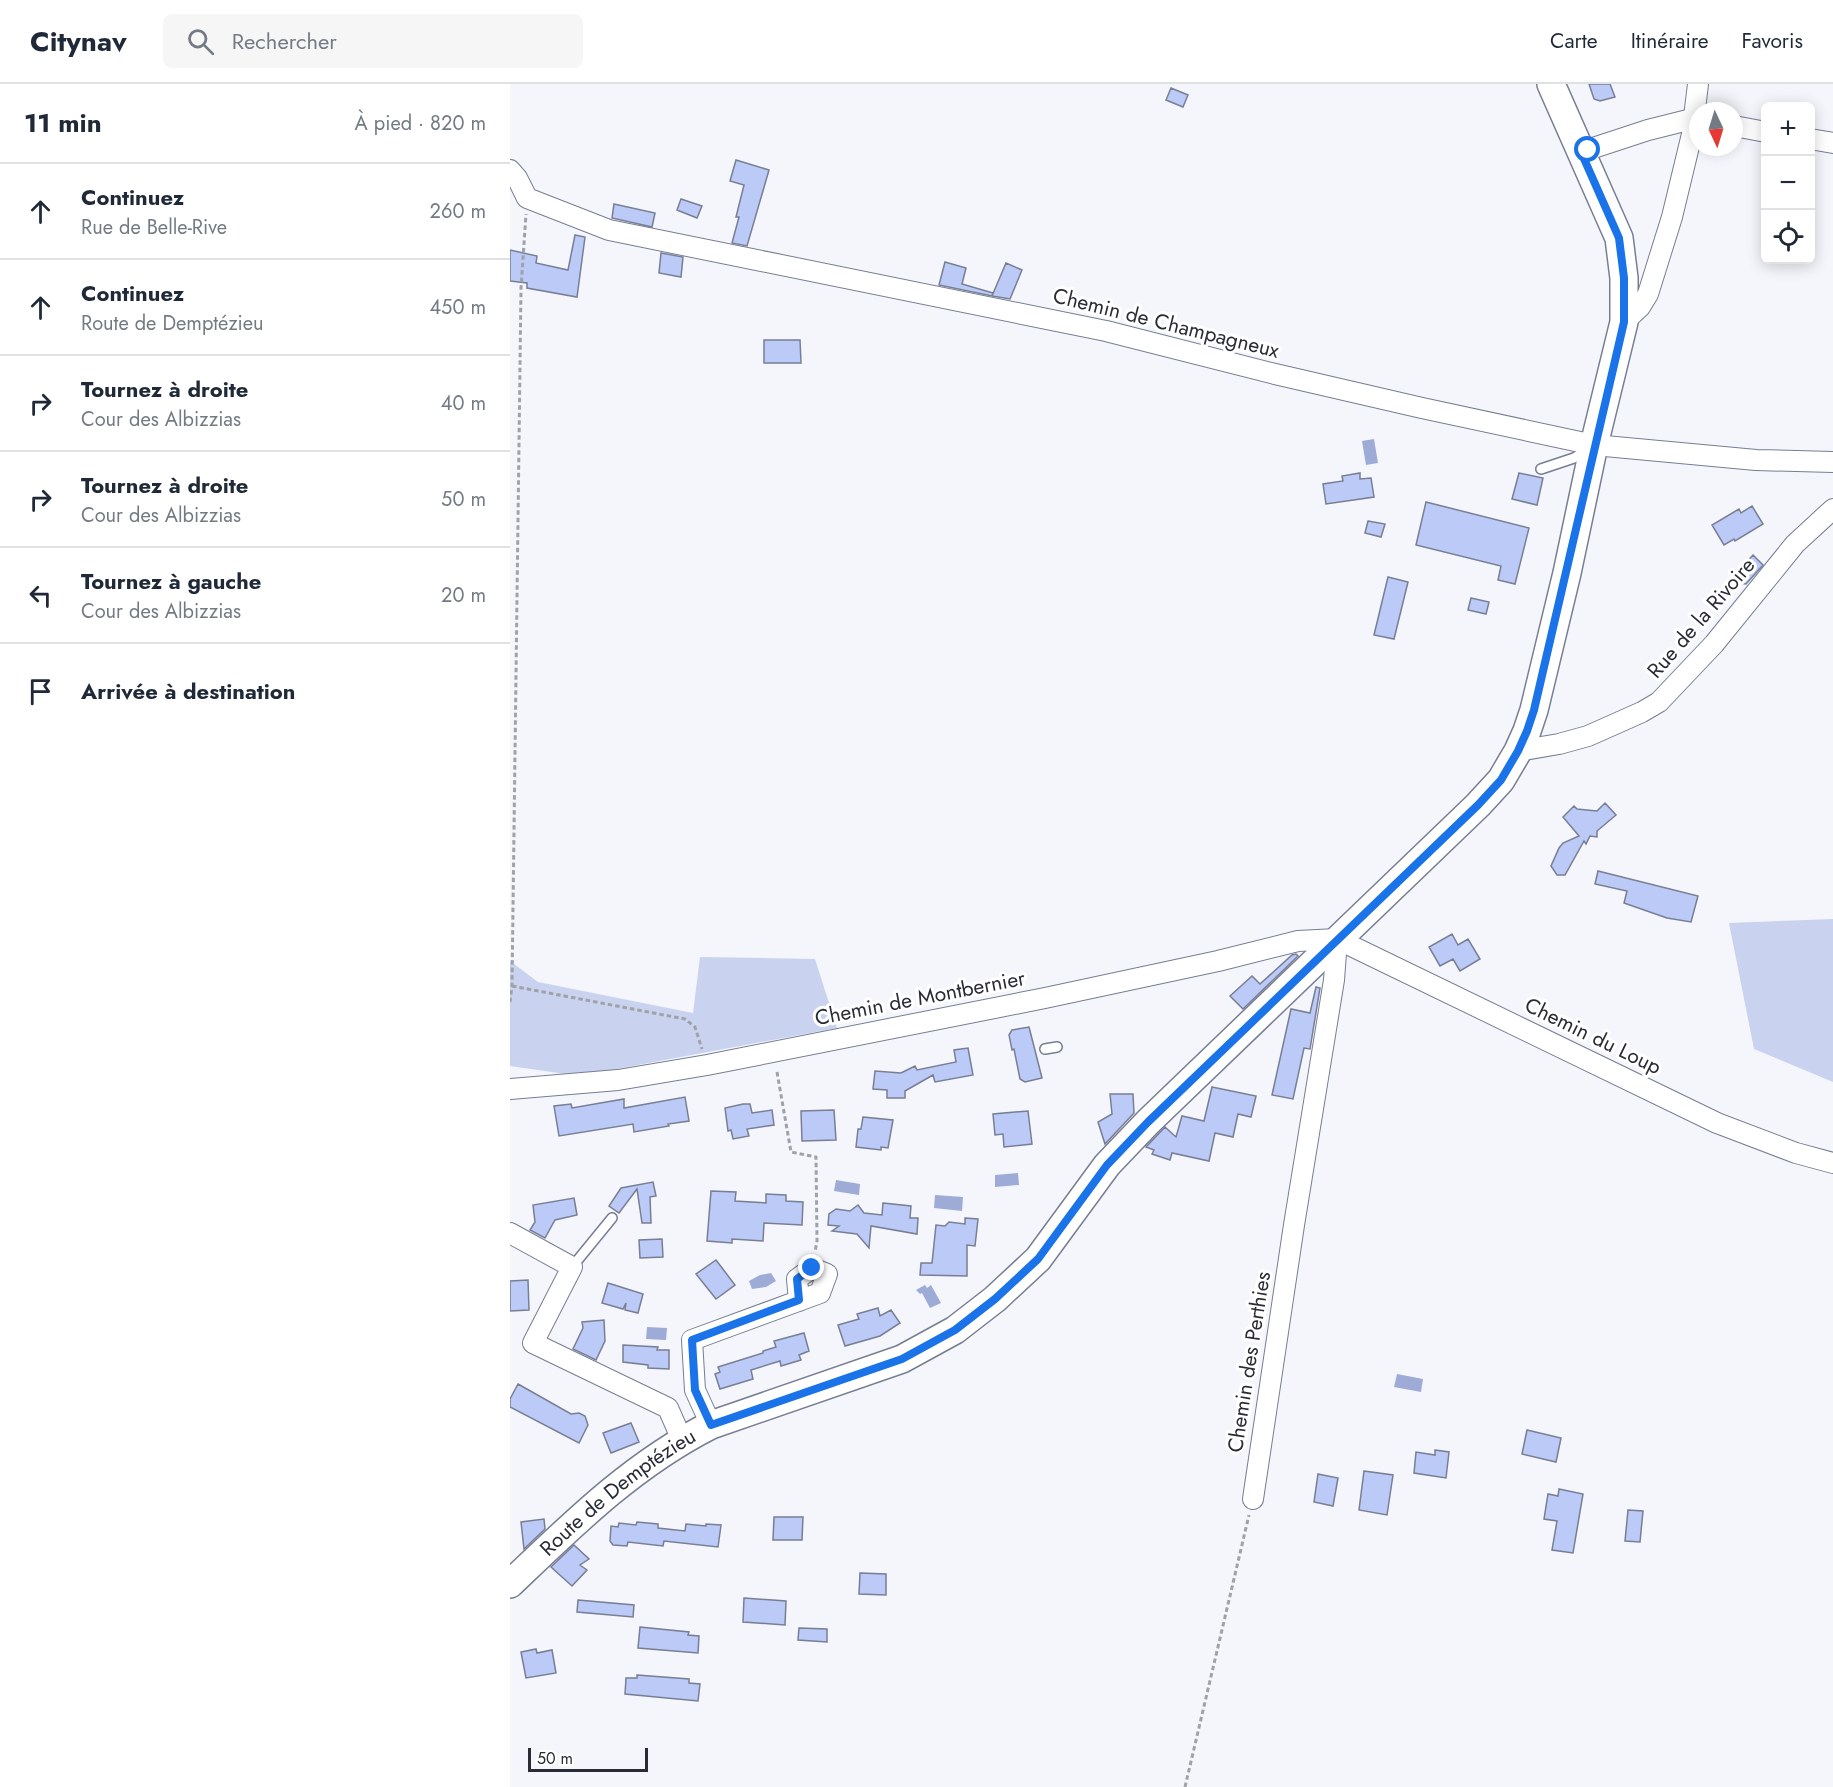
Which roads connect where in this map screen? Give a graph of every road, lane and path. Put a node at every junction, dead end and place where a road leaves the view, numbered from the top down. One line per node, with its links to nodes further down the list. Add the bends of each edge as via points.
1 (1551, 84): 10 (street, Route de Demptézieu)
2 (1698, 84): 3 (street)
3 (1696, 102)
4 (1689, 121): 10 (street)
5 (1743, 128): 6 (street)
6 (1761, 131)
7 (1815, 140): 8 (street)
8 (1833, 143)
9 (1689, 146): 13 (street, via 1648,294 1640,308)
10 (1581, 152): 13 (street, Route de Demptézieu, via 1619,238)
11 (510, 170): 12 (street)
12 (527, 198): 14 (street, Chemin de Champagneux, via 609,230 1106,331 1284,376); 20 (path, via 521,288)
13 (1624, 322): 14 (street, Route de Demptézieu)
14 (1594, 445): 15 (street, Chemin de Champagneux, via 1756,460); 16 (lane, via 1574,458); 18 (street, Route de Demptézieu, via 1546,664)
15 (1833, 462)
16 (1541, 469)
17 (1833, 509): 18 (street, Rue de la Rivoire, via 1795,544 1714,644 1659,702 1588,736)
18 (1518, 751): 19 (street, Route de Demptézieu, via 1501,780 1478,805)
19 (1337, 939): 24 (street, Chemin de Montbernier, via 1298,941 1045,998); 27 (street, Chemin du Loup, via 1717,1123); 34 (street, Route de Demptézieu, via 1107,1165 1038,1259 955,1330 902,1359); 36 (street, Chemin des Perthies, via 1334,980)
20 (512, 986): 21 (path); 24 (path, via 685,1019 695,1027)
21 (510, 1002)
22 (1057, 1047): 23 (lane)
23 (1045, 1049)
24 (707, 1065): 26 (street, Chemin de Montbernier, via 618,1080)
25 (777, 1072): 31 (path, via 791,1152 816,1157 817,1241)
26 (510, 1089)
27 (1833, 1163)
28 (612, 1218): 30 (lane)
29 (510, 1233): 30 (street)
30 (572, 1267): 33 (street, via 533,1343)
31 (812, 1268): 32 (street, via 827,1274 820,1293 692,1340)
32 (695, 1390): 33 (street); 34 (street)
33 (668, 1408): 35 (street)
34 (711, 1425): 35 (street, Route de Demptézieu)
35 (682, 1440): 37 (street, Route de Demptézieu, via 589,1508)
36 (1253, 1499): 38 (path)
37 (510, 1584)
38 (1185, 1787)

